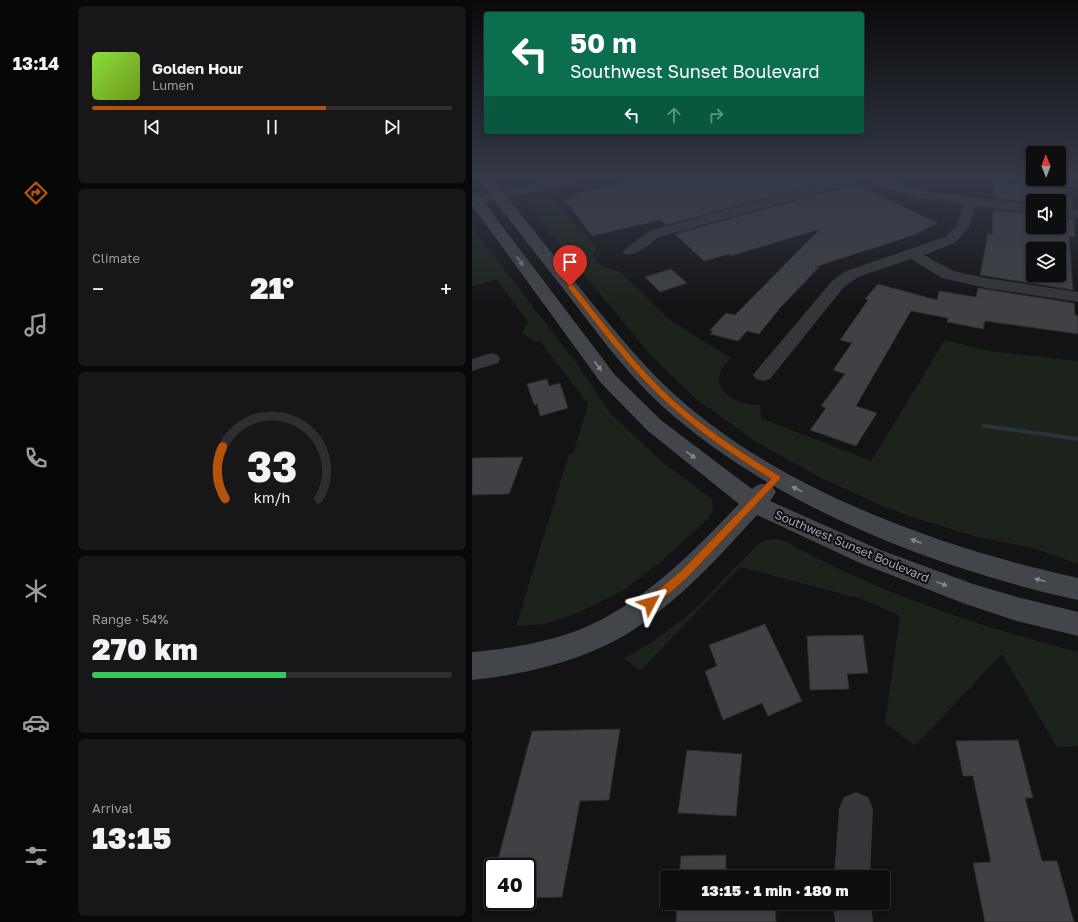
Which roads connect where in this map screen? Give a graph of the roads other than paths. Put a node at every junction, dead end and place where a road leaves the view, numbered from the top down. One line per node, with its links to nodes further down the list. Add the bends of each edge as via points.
1 (489, 221): 12 (main road, Southwest Sunset Boulevard, one-way to 12, via 608,379 655,426)
2 (520, 221): 11 (main road, via 650,382 690,419)
3 (701, 221): 5 (street, via 654,234)
4 (964, 221): 6 (street, via 950,240)
5 (630, 251)
6 (912, 254): 7 (street, via 948,274 986,284); 10 (street, via 852,274 838,284)
7 (1078, 297)
8 (491, 360): 9 (street)
9 (472, 365)
10 (763, 375)
11 (777, 478): 12 (main road); 13 (main road, one-way to 11, via 950,554 873,524)
12 (754, 502): 14 (main road, Southwest Sunset Boulevard, one-way to 14, via 869,556 1017,609); 15 (main road, via 684,574 638,612 614,627 564,648 537,656)
13 (1078, 589)
14 (1078, 624)
15 (472, 667)
16 (856, 809): 17 (street)
17 (852, 870)
18 (853, 910): 19 (street)
19 (854, 922)

